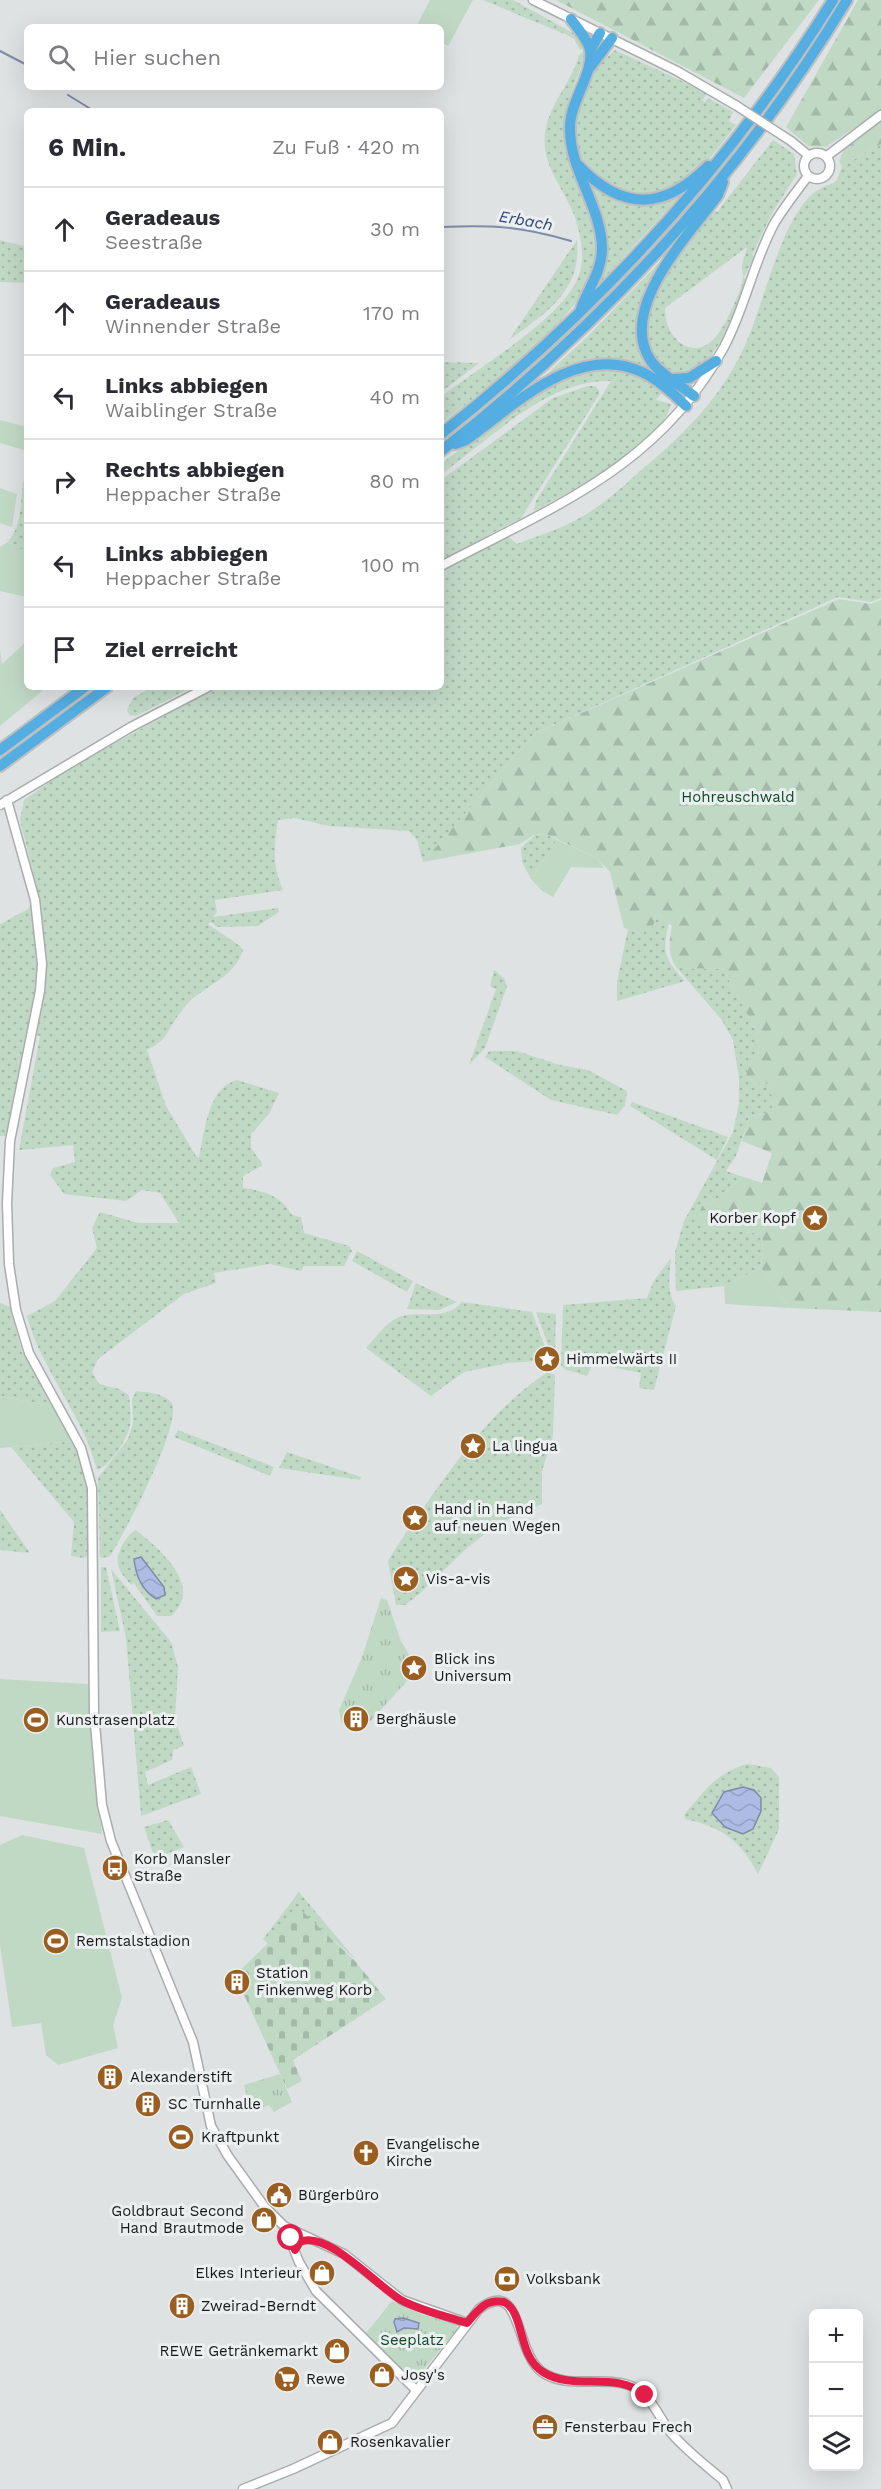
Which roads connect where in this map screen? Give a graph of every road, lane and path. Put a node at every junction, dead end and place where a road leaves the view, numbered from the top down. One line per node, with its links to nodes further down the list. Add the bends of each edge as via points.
1 (533, 0): 4 (street)
2 (833, 0): 12 (highway)
3 (848, 0): 14 (highway, via 809,61)
4 (571, 19): 5 (street); 7 (highway)
5 (600, 33): 6 (street); 7 (highway)
6 (612, 38): 8 (highway); 10 (street, bridge, via 708,87)
7 (590, 51): 8 (highway)
8 (587, 70): 13 (highway, via 570,126)
9 (881, 115): 11 (street)
10 (808, 155): 11 (street, via 815,152); 15 (street, via 804,167)
11 (827, 156): 15 (street, via 830,165 826,175 816,179)
12 (720, 161): 13 (highway, via 674,193 647,200 626,198 606,190); 16 (highway, via 649,245)
13 (578, 164): 16 (highway, via 599,225 602,247 600,269)
14 (727, 172): 18 (highway, via 718,195 655,285 641,317 646,352 652,363); 22 (highway, via 659,252 591,322)
15 (808, 176): 17 (street, via 774,225)
16 (580, 315): 21 (highway)
17 (716, 361): 18 (highway, via 689,378); 19 (street)
18 (673, 379): 19 (highway)
19 (694, 396): 20 (street)
20 (686, 406): 23 (highway, via 641,372 597,364 555,379 466,440); 24 (street, via 656,438 615,471)
21 (444, 432)
22 (444, 448)
23 (444, 449)
24 (444, 564)
25 (81, 690): 28 (highway)
26 (103, 690): 29 (highway)
27 (202, 690): 30 (street)
28 (0, 750)
29 (0, 766)
30 (4, 802): 31 (street, via 20,837 35,900 42,964 10,1141 9,1264 16,1310 29,1353 81,1448 92,1488 94,1712 105,1823 193,2042 212,2126 228,2156 264,2206)
31 (284, 2226): 32 (street); 33 (street)
32 (308, 2240): 33 (street, via 300,2242); 34 (street, via 344,2254 402,2300)
33 (295, 2250): 35 (street, via 316,2291)
34 (467, 2323): 35 (street); 37 (street, via 484,2305 500,2301 512,2308 529,2359 541,2372 564,2379 621,2383 638,2390 671,2433 723,2480)
35 (415, 2390): 36 (street, via 392,2423)
36 (243, 2489)
37 (727, 2489)

